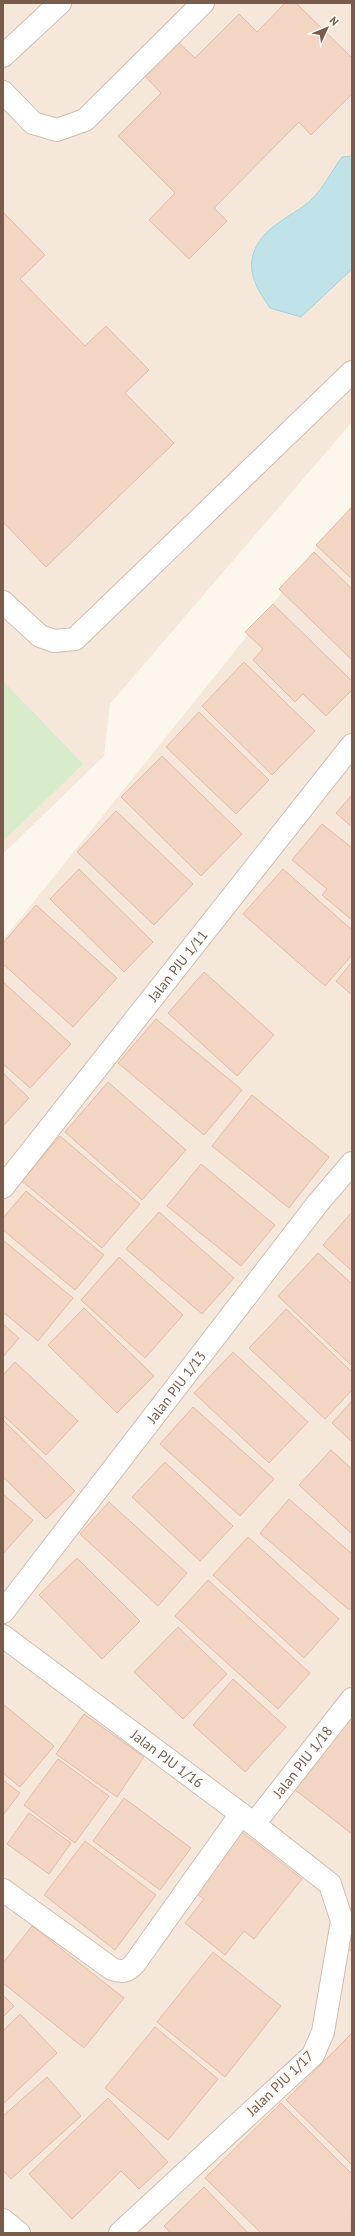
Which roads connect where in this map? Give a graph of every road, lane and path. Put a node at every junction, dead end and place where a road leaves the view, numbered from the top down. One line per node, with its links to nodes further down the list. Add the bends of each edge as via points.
1 (60, 3): 3 (street)
2 (203, 3): 4 (street, via 84,120 57,130 33,123)
3 (3, 56)
4 (3, 92)
5 (352, 372): 6 (street, via 75,639 54,641 40,636)
6 (3, 602)
7 (352, 745): 9 (street, Jalan PJU 1/11)
8 (352, 1163): 10 (street, Jalan PJU 1/13, via 318,1203)
9 (3, 1187)
10 (3, 1612)
11 (3, 1636): 13 (street, Jalan PJU 1/16)
12 (352, 1699): 13 (street, Jalan PJU 1/18)
13 (247, 1819): 14 (street, Jalan PJU 1/16); 15 (street, Jalan PJU 1/18, via 135,1963 126,1971 112,1969)
14 (330, 1884): 18 (street, Jalan PJU 1/17, via 342,1921 323,2032 313,2055)
15 (3, 1890)
16 (3, 2220): 17 (street)
17 (19, 2233)
18 (120, 2233)

